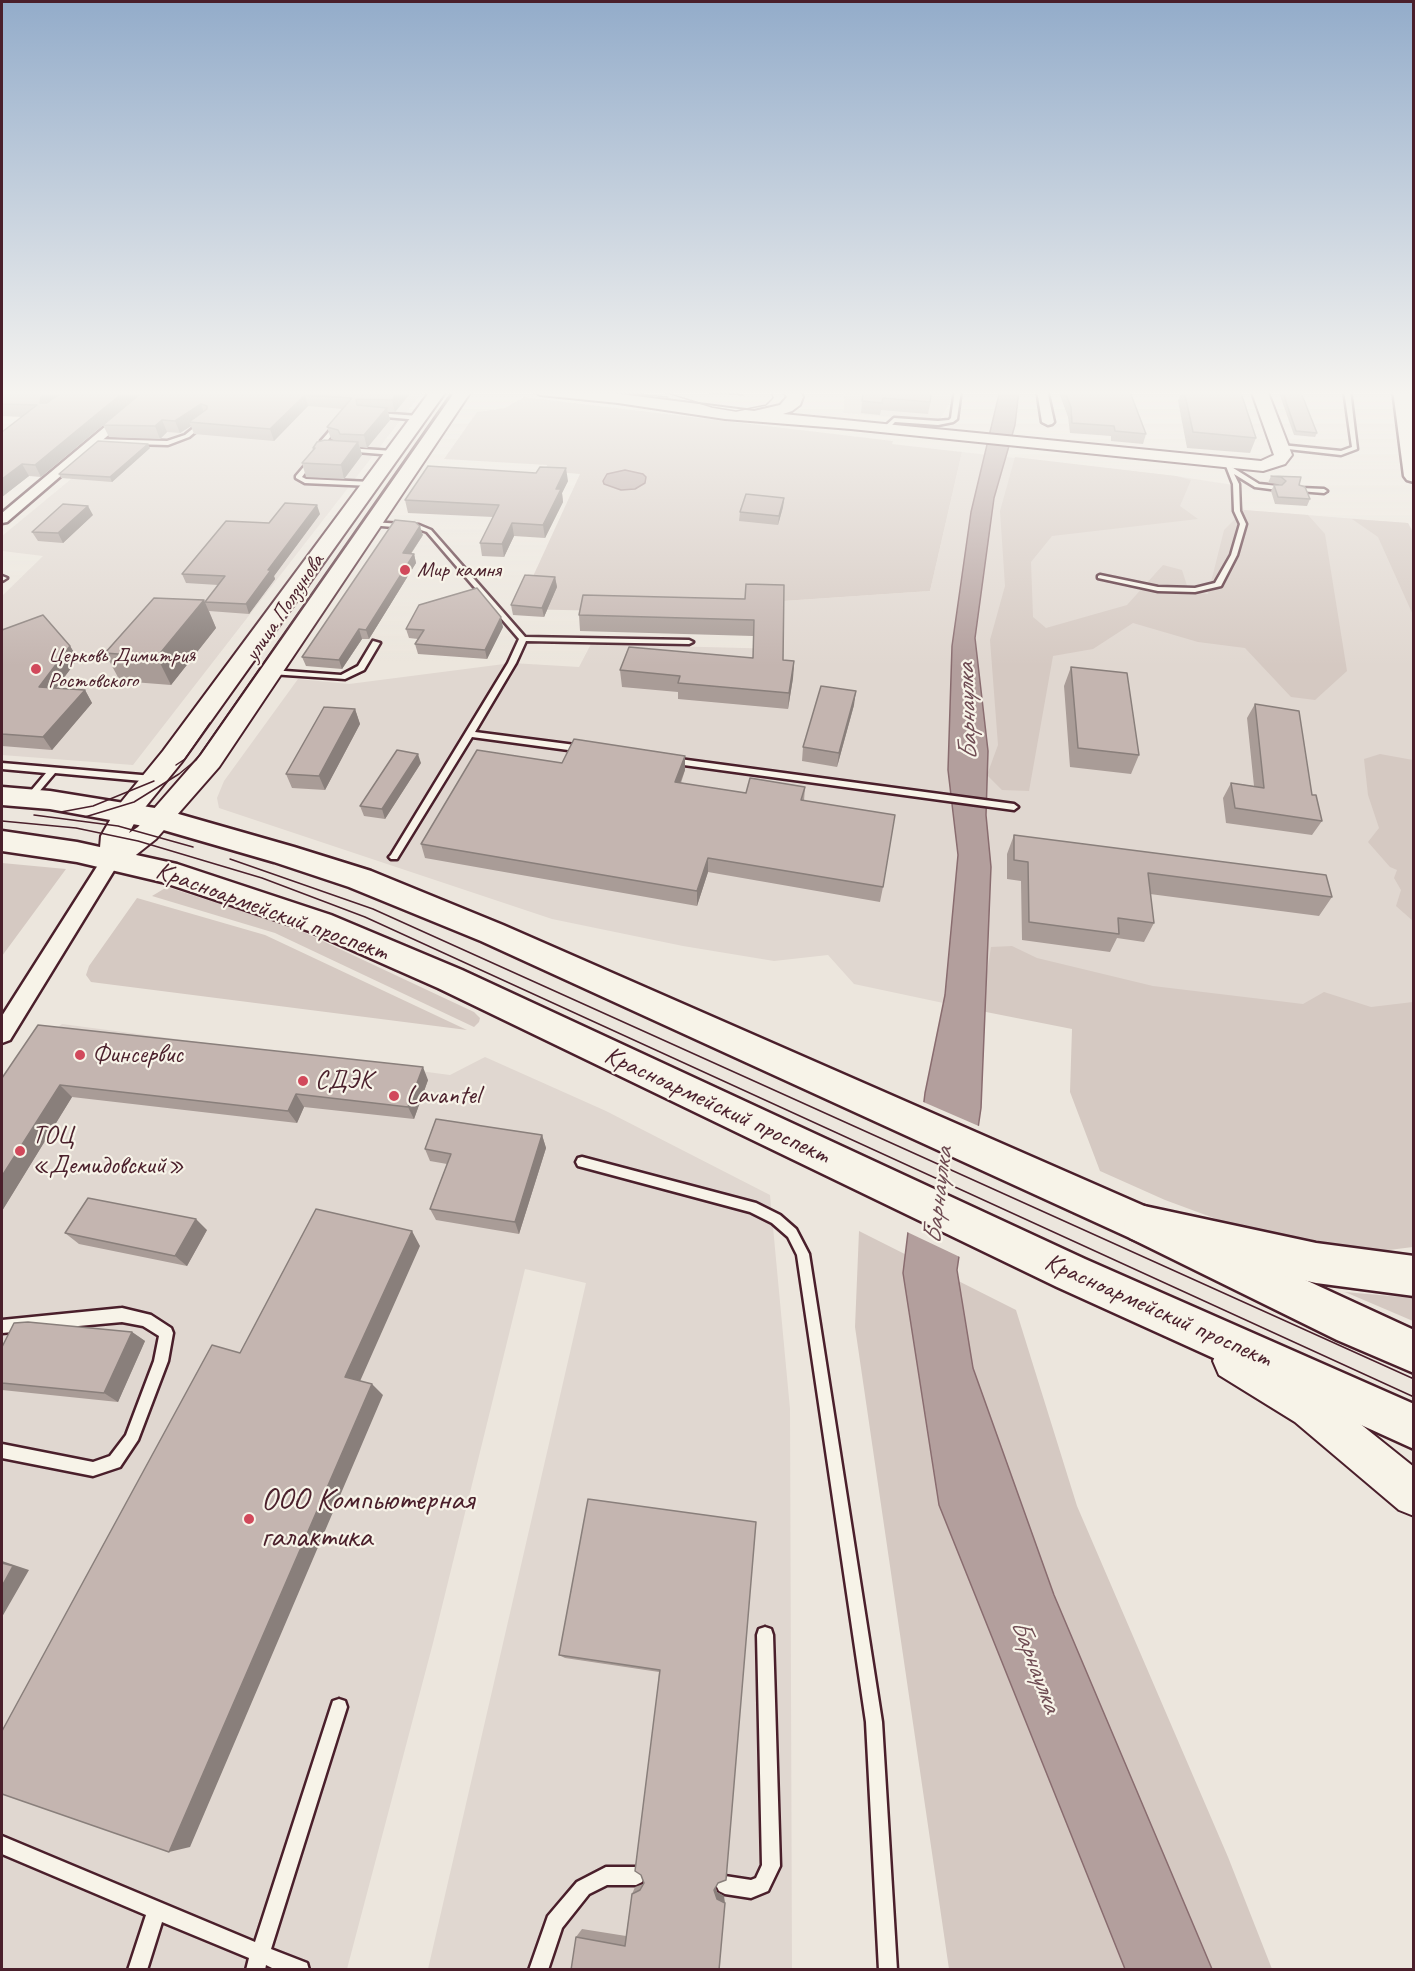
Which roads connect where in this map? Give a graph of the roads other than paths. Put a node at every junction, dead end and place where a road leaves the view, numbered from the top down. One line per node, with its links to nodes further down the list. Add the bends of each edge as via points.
1 (45, 482): 10 (street)
2 (326, 482): 6 (lane)
3 (403, 482): 11 (street, улица Ползунова)
4 (1235, 482): 12 (lane, via 1237,511 1243,524 1234,555 1218,584 1195,590 1158,589)
5 (1251, 482): 7 (lane)
6 (370, 484): 22 (street, улица Ползунова)
7 (1278, 488)
8 (1301, 490): 9 (lane)
9 (1324, 491)
10 (2, 517)
11 (371, 524): 13 (lane, via 429,531); 16 (street, улица Ползунова)
12 (1100, 577)
13 (523, 639): 14 (lane); 17 (lane)
14 (689, 642)
15 (376, 643): 16 (lane, via 361,668 342,677)
16 (271, 672): 26 (street, улица Ползунова, via 210,761)
17 (470, 734): 18 (lane); 28 (lane)
18 (598, 751)
19 (667, 760): 24 (lane)
20 (2, 766): 21 (lane)
21 (53, 770): 22 (lane); 23 (lane)
22 (153, 779): 25 (street, улица Ползунова)
23 (15, 797): 25 (main road, Красноармейский проспект)
24 (1014, 807)
25 (127, 812): 26 (main road, Красноармейский проспект); 29 (street, улица Ползунова, via 114,836)
26 (161, 819): 29 (street, улица Ползунова); 32 (main road, Красноармейский проспект, via 360,879 492,933)
27 (2, 841): 29 (main road, Красноармейский проспект)
28 (394, 857)
29 (112, 859): 30 (street); 34 (main road, Красноармейский проспект, via 320,923 450,979)
30 (2, 1034)
31 (582, 1162): 50 (lane, via 752,1207 776,1219 792,1233 802,1254 874,1722)
32 (1144, 1225): 33 (main road, via 1316,1263); 36 (main road, Красноармейский проспект)
33 (1413, 1276)
34 (1146, 1307): 37 (main road, Красноармейский проспект); 39 (street, via 1309,1408)
35 (2, 1326): 38 (lane, via 122,1315 146,1320 166,1332 161,1361 131,1440 115,1462 93,1469)
36 (1413, 1352)
37 (1413, 1427)
38 (2, 1451)
39 (1413, 1495)
40 (765, 1635): 44 (lane, via 771,1866 762,1885 751,1889)
41 (339, 1707): 46 (lane)
42 (2, 1845): 45 (lane)
43 (636, 1876): 49 (lane, via 606,1876 583,1888 555,1923)
44 (725, 1886)
45 (157, 1910): 46 (lane); 47 (lane)
46 (258, 1961): 48 (lane)
47 (137, 1970)
48 (300, 1970)
49 (538, 1970)
50 (888, 1970)

